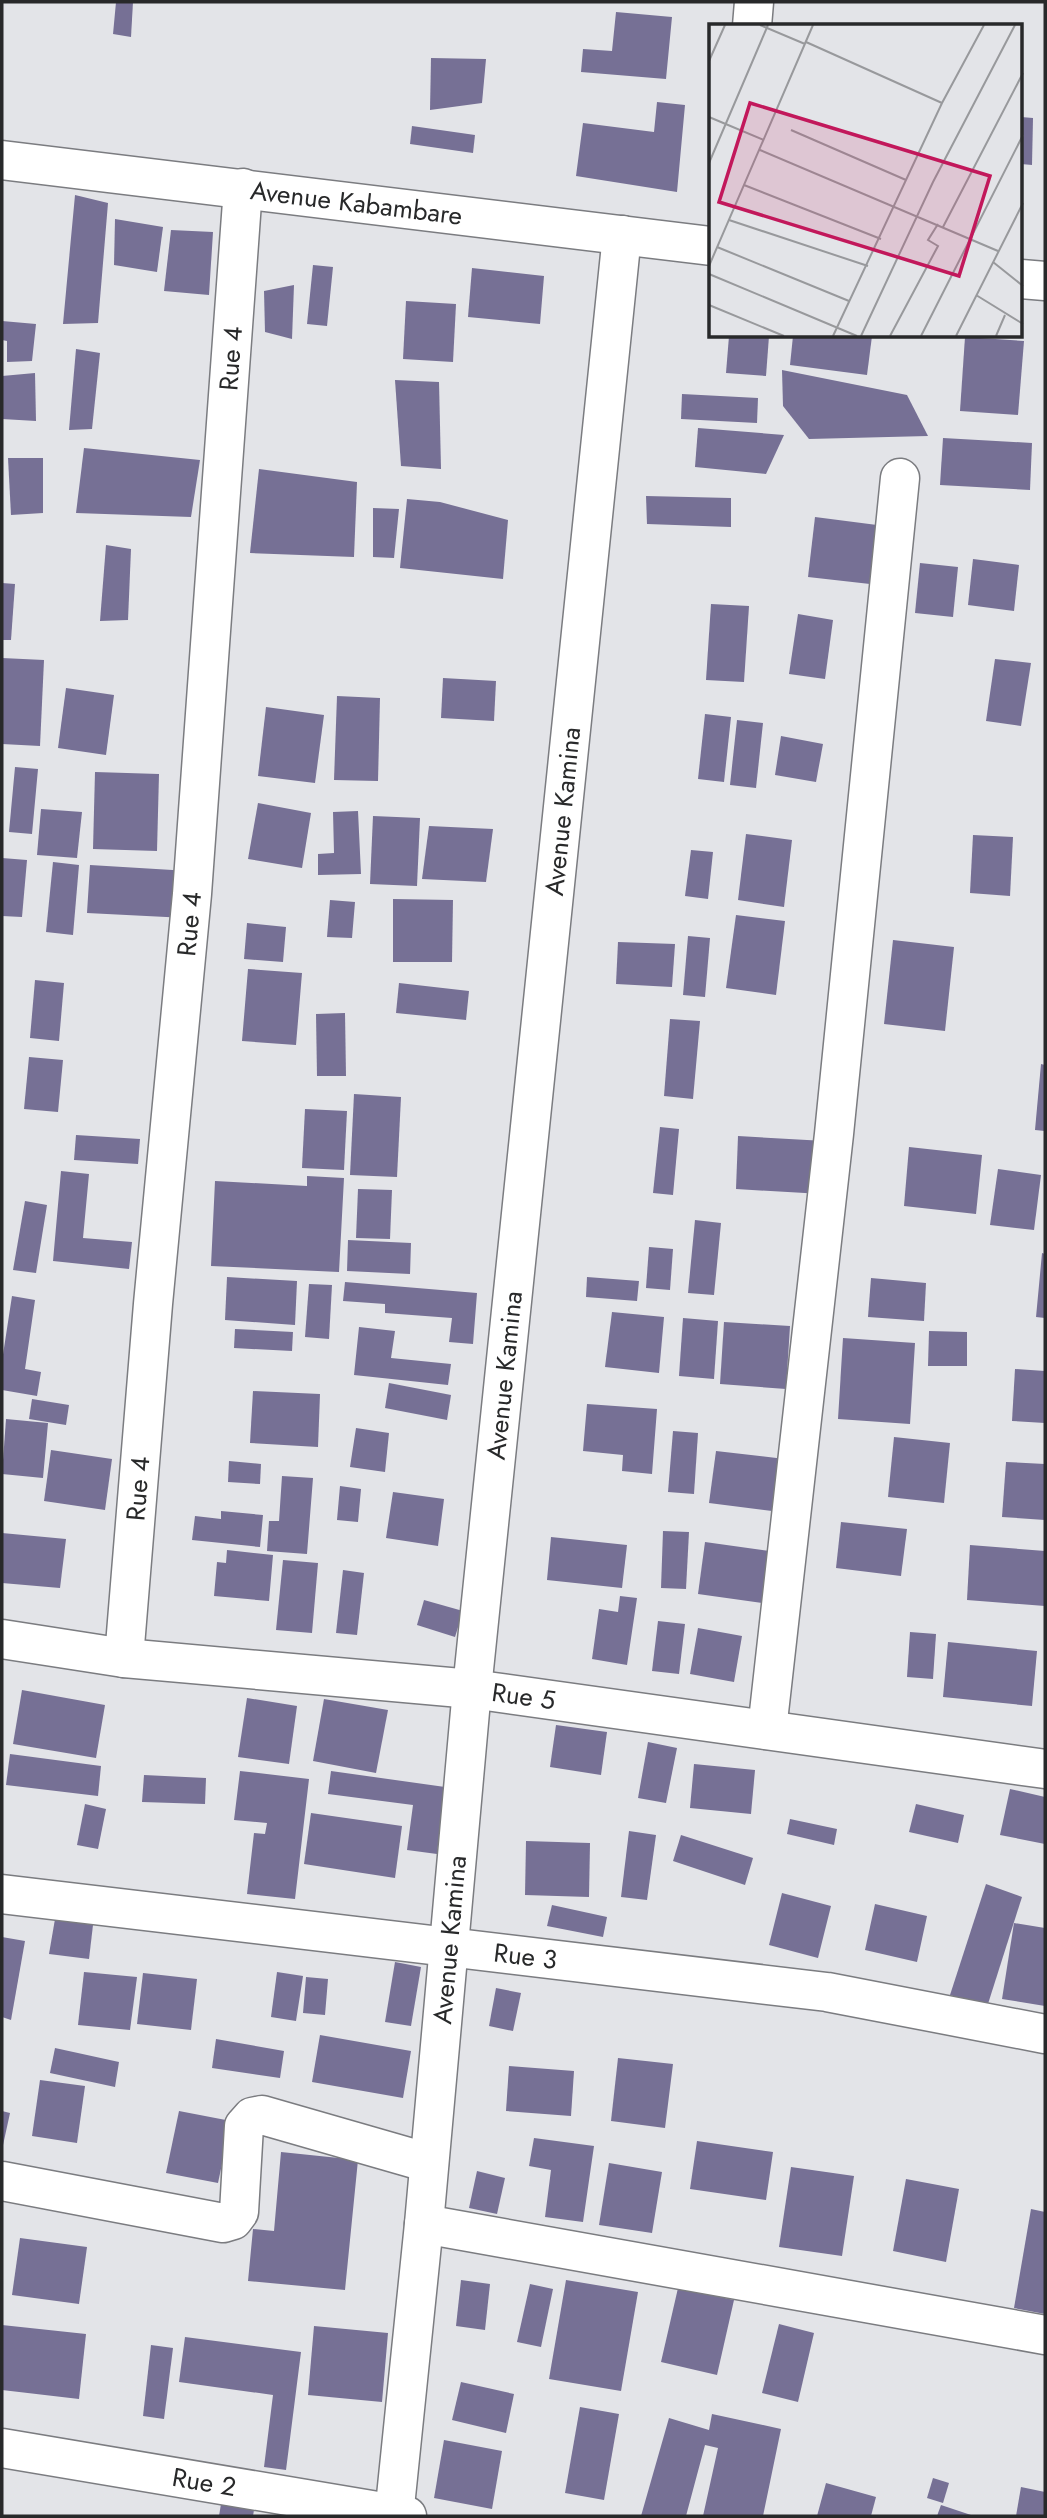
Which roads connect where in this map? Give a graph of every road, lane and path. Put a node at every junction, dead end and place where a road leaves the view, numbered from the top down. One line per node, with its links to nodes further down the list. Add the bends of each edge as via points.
1 (754, 2): 2 (street)
2 (752, 24)
3 (2, 160): 4 (street, Avenue Kabambare)
4 (243, 188): 5 (street, Avenue Kabambare); 11 (street, Rue 4, via 192,894)
5 (622, 235): 6 (street, Avenue Kabambare); 12 (street, Avenue Kamina)
6 (709, 246)
7 (1023, 279): 8 (street)
8 (1045, 281)
9 (900, 478): 13 (street, via 834,1134)
10 (2, 1639): 11 (street, Rue 5)
11 (124, 1658): 12 (street, Rue 5)
12 (472, 1689): 13 (street, Rue 5); 16 (street, Avenue Kamina)
13 (767, 1730): 14 (street, Rue 5)
14 (1045, 1769)
15 (2, 1894): 16 (street, Rue 3)
16 (449, 1946): 17 (street, Rue 3, via 827,1992); 18 (street, Avenue Kamina)
17 (1045, 2034)
18 (429, 2163): 19 (street, via 262,2115 252,2117 244,2126 239,2212 223,2224); 20 (street, Avenue Kamina)
19 (2, 2181)
20 (424, 2224): 21 (street); 23 (street, Avenue Kamina)
21 (1045, 2335)
22 (2, 2448): 23 (street, Rue 2)
23 (398, 2516)

